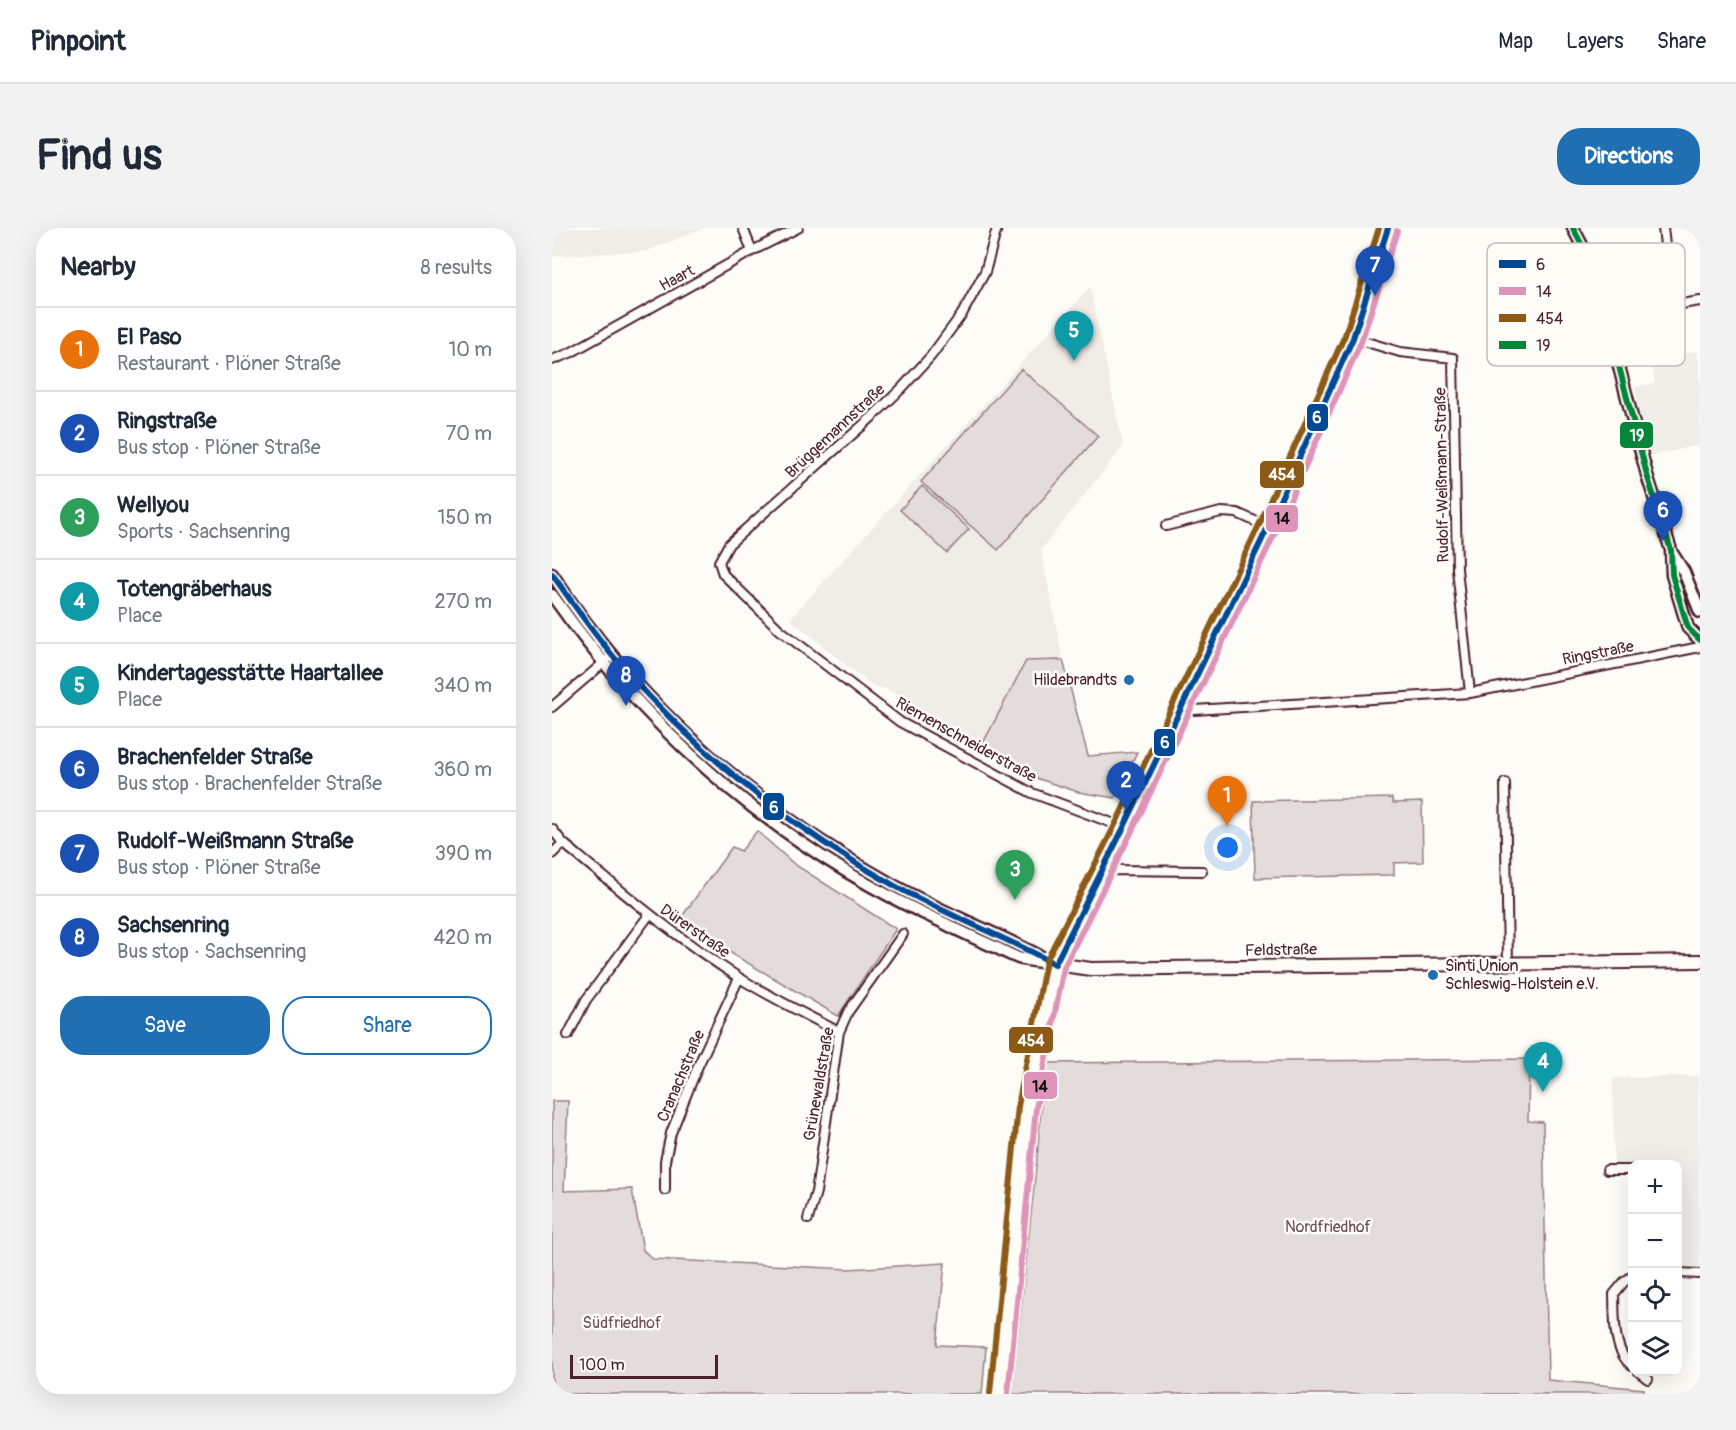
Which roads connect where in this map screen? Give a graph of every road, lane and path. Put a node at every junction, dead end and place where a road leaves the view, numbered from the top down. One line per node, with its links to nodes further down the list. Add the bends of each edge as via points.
1 (743, 228): 9 (street)
2 (798, 228): 9 (street, Haart)
3 (997, 228): 23 (street, Brüggemannstraße, via 985,272 962,314 931,356 895,395 723,553 719,562 723,574)
4 (1388, 228): 12 (main road)
5 (1573, 228): 7 (main road)
6 (1663, 228): 8 (street)
7 (1581, 243)
8 (1665, 243)
9 (752, 251): 13 (street, Haart)
10 (1700, 301): 11 (street)
11 (1685, 304)
12 (1353, 338): 18 (main road); 28 (street, Rudolf-Weißmann-Straße, via 1400,352 1454,358 1457,569)
13 (570, 353): 14 (street, Haart); 16 (street, Haart)
14 (552, 360)
15 (1619, 366): 19 (main road)
16 (552, 367)
17 (1166, 526): 18 (street, via 1221,512 1238,513)
18 (1268, 527): 30 (main road)
19 (1671, 550): 22 (main road); 24 (main road, via 1672,575 1688,628)
20 (552, 574): 26 (main road)
21 (552, 595): 27 (main road)
22 (1700, 612)
23 (780, 630): 32 (street, Riemenschneiderstraße, via 900,722 1032,793)
24 (1700, 640)
25 (1700, 647): 28 (street, Ringstraße)
26 (612, 655): 27 (street); 41 (main road, via 710,756 788,819 897,887)
27 (603, 663): 29 (street); 41 (main road, via 700,764 827,860 909,907 1017,957)
28 (1470, 693): 30 (street, Ringstraße)
29 (552, 707)
30 (1178, 711): 32 (main road)
31 (1505, 783): 42 (street)
32 (1125, 825): 37 (main road)
33 (552, 829): 34 (street, Dürerstraße)
34 (563, 843): 35 (street); 38 (street, Dürerstraße)
35 (552, 854)
36 (1202, 871): 37 (street)
37 (1102, 872): 41 (main road)
38 (649, 915): 43 (street, Dürerstraße); 45 (street, via 586,1000)
39 (903, 934): 44 (street, Grünewaldstraße, via 848,1012)
40 (1700, 961): 42 (main road, Feldstraße)
41 (1055, 963): 42 (main road, Feldstraße, via 1091,969); 56 (main road, via 1027,1107)
42 (1508, 963)
43 (739, 978): 44 (street, Dürerstraße); 48 (street, Cranachstraße, via 671,1133 664,1161)
44 (839, 1032): 49 (street, Grünewaldstraße, via 816,1192)
45 (568, 1035)
46 (1607, 1170): 47 (street)
47 (1628, 1170)
48 (665, 1190)
49 (808, 1219)
50 (1682, 1273): 51 (street)
51 (1700, 1274)
52 (1628, 1278): 53 (street, via 1614,1294 1616,1334)
53 (1628, 1362)
54 (1645, 1376): 55 (street)
55 (1648, 1379)
56 (999, 1394)

